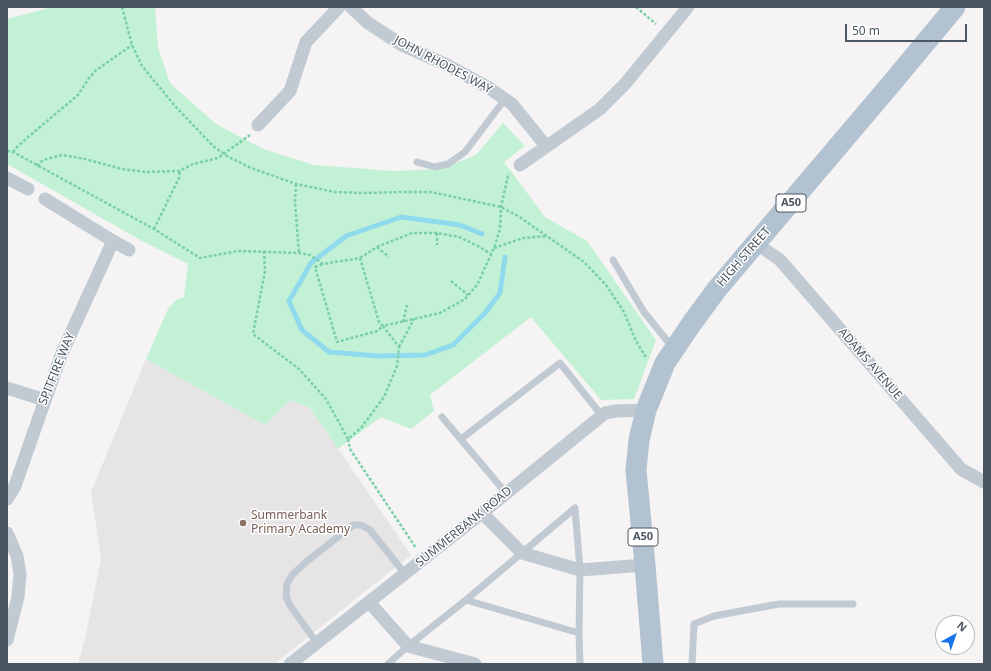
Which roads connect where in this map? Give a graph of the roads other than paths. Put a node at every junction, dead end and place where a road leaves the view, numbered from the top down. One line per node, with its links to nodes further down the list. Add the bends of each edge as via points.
1 (339, 7): 6 (street, via 306,42 290,91)
2 (351, 7): 5 (street, JOHN RHODES WAY, via 368,23 402,45 448,65)
3 (688, 7): 7 (street, via 625,84 600,109)
4 (955, 7): 14 (main road, HIGH STREET / A50)
5 (505, 99): 7 (street, JOHN RHODES WAY); 8 (lane, via 464,152 448,164 434,167)
6 (258, 125)
7 (546, 146): 9 (street)
8 (417, 162)
9 (520, 165)
10 (7, 178): 11 (street)
11 (28, 189)
12 (44, 199): 13 (street)
13 (113, 241): 15 (street); 19 (street, SPITFIRE WAY, via 62,353)
14 (756, 244): 17 (main road, HIGH STREET / A50, via 717,289); 24 (street, ADAMS AVENUE, via 780,260 961,469)
15 (129, 250)
16 (613, 260): 17 (lane, via 644,312)
17 (674, 350): 20 (main road, HIGH STREET / A50, via 665,363)
18 (7, 388): 19 (street)
19 (45, 400): 26 (street, SPITFIRE WAY, via 15,486)
20 (646, 410): 21 (street, SUMMERBANK ROAD, via 616,411); 30 (main road, A50, via 636,470)
21 (602, 416): 23 (lane, via 560,363); 25 (street, SUMMERBANK ROAD)
22 (442, 417): 23 (lane)
23 (461, 439): 25 (lane)
24 (984, 482)
25 (506, 493): 27 (street, SUMMERBANK ROAD)
26 (7, 499)
27 (482, 512): 29 (street); 32 (street, SUMMERBANK ROAD)
28 (7, 533): 37 (street, via 17,556 20,574 18,597)
29 (522, 553): 31 (street); 31 (lane, via 575,508); 33 (lane)
30 (646, 564): 31 (street); 44 (main road, A50)
31 (580, 570): 36 (lane)
32 (405, 574): 34 (street, SUMMERBANK ROAD); 38 (lane, via 370,530 361,525 353,525 306,562 292,575 287,584 286,596 289,604)
33 (466, 600): 36 (lane); 39 (lane)
34 (369, 602): 38 (street, SUMMERBANK ROAD); 39 (street)
35 (853, 604): 45 (lane, via 779,604 714,616 694,624)
36 (579, 633): 43 (lane)
37 (7, 640)
38 (317, 643): 40 (street, SUMMERBANK ROAD)
39 (408, 646): 41 (lane); 42 (street)
40 (290, 664)
41 (388, 664)
42 (474, 664)
43 (580, 664)
44 (653, 664)
45 (692, 664)

